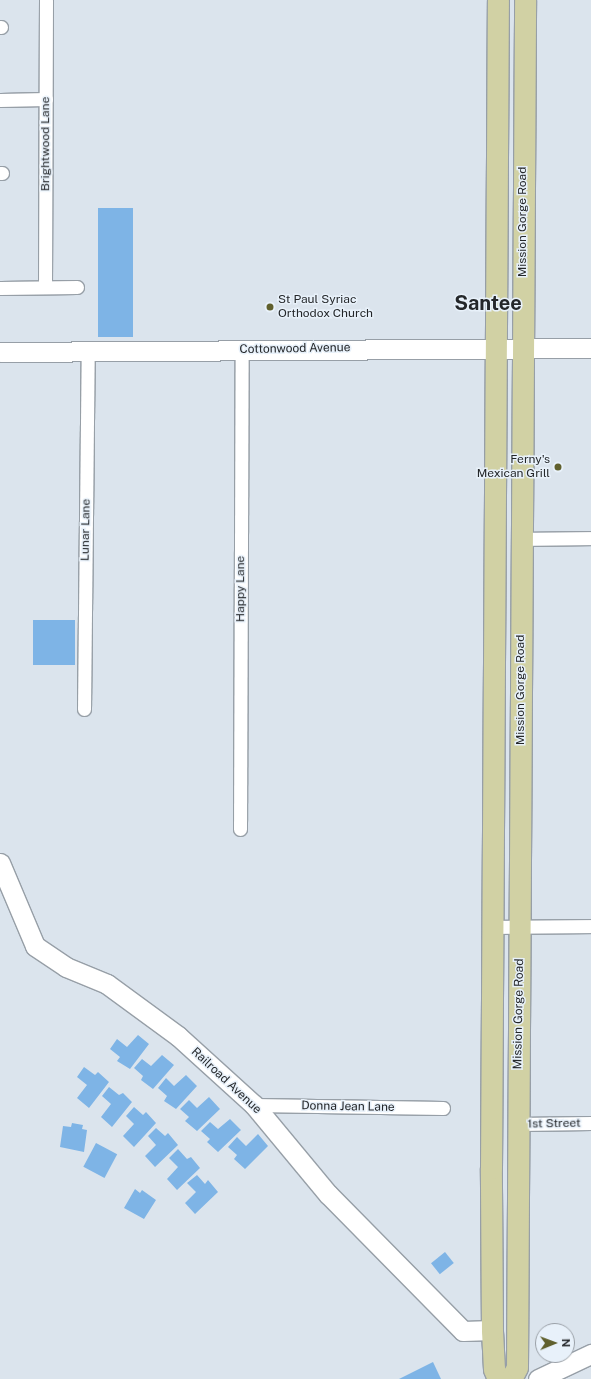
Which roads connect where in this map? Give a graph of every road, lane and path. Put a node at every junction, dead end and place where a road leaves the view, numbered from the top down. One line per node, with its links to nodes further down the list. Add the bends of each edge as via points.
1 (46, 0): 4 (street, Brightwood Lane)
2 (498, 0): 9 (main road, Mission Gorge Road)
3 (525, 0): 10 (main road, Mission Gorge Road)
4 (46, 99): 5 (street); 6 (street, Brightwood Lane)
5 (0, 100)
6 (45, 287): 7 (street); 8 (street)
7 (77, 287)
8 (0, 288)
9 (498, 348): 10 (street, Cottonwood Avenue); 12 (street, Cottonwood Avenue); 21 (main road, Mission Gorge Road)
10 (522, 348): 11 (street, Cottonwood Avenue); 16 (main road, Mission Gorge Road)
11 (591, 348)
12 (242, 350): 14 (street, Cottonwood Avenue); 18 (street, Happy Lane)
13 (0, 352): 14 (street, Cottonwood Avenue)
14 (88, 352): 17 (street, Lunar Lane)
15 (591, 538): 16 (street)
16 (521, 539): 22 (main road, Mission Gorge Road)
17 (84, 709)
18 (240, 829)
19 (0, 863): 23 (street, Railroad Avenue, via 35,946 66,967 107,984 178,1036)
20 (591, 926): 22 (street)
21 (494, 927): 22 (street); 27 (main road, Mission Gorge Road)
22 (520, 927): 26 (main road, Mission Gorge Road)
23 (254, 1105): 24 (street, Donna Jean Lane); 27 (street, Railroad Avenue, via 328,1194 463,1331)
24 (443, 1108)
25 (591, 1123): 26 (street, 1st Street)
26 (518, 1124): 30 (main road, Mission Gorge Road, via 517,1367)
27 (492, 1330): 29 (main road, Mission Gorge Road, via 494,1369)
28 (591, 1354): 31 (street)
29 (498, 1379)
30 (511, 1379)
31 (538, 1379)

